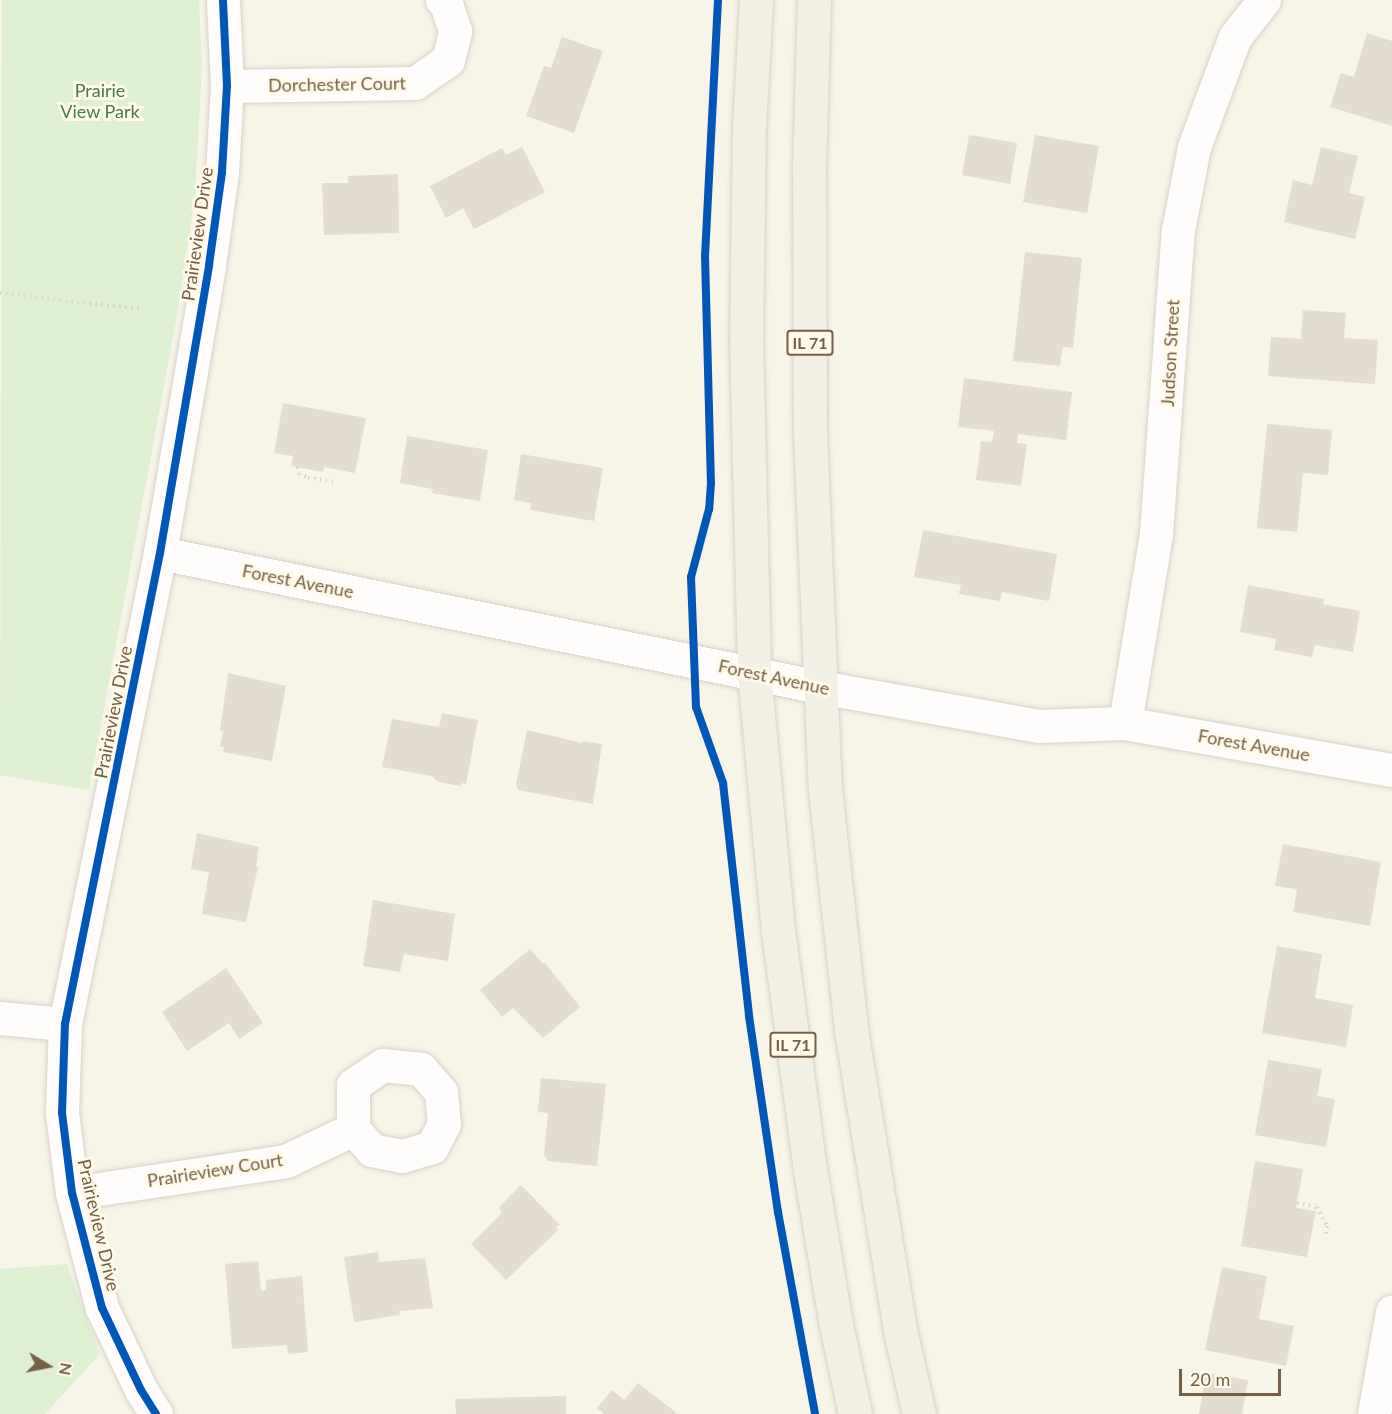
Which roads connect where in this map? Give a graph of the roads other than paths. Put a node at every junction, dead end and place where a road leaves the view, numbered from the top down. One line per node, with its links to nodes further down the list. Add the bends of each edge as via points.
1 (223, 0): 6 (street, Prairieview Drive)
2 (442, 0): 6 (street, Dorchester Court, via 455,31 448,60 415,83)
3 (756, 0): 8 (main road, IL 71, via 749,129 746,340)
4 (814, 0): 9 (main road, IL 71, via 809,164 810,422)
5 (1264, 0): 10 (street, Judson Street, via 1235,37 1194,147 1186,188 1178,230 1156,534)
6 (227, 86): 7 (street, Prairieview Drive, via 222,172 209,265)
7 (160, 553): 8 (street, Forest Avenue); 13 (street, Prairieview Drive)
8 (754, 672): 9 (street, Forest Avenue); 18 (main road, IL 71, via 778,930 810,1170)
9 (820, 687): 10 (street, Forest Avenue, via 1038,726); 19 (main road, IL 71, via 825,789 851,1030 900,1330)
10 (1125, 723): 11 (street, Forest Avenue)
11 (1392, 770)
12 (0, 1017): 13 (street)
13 (65, 1024): 15 (street, Prairieview Drive, via 62,1113)
14 (352, 1129): 15 (street, Prairieview Court, via 286,1161)
15 (72, 1193): 17 (street, Prairieview Drive, via 102,1308)
16 (1392, 1312): 20 (street)
17 (156, 1414)
18 (855, 1414)
19 (919, 1414)
20 (1374, 1414)

